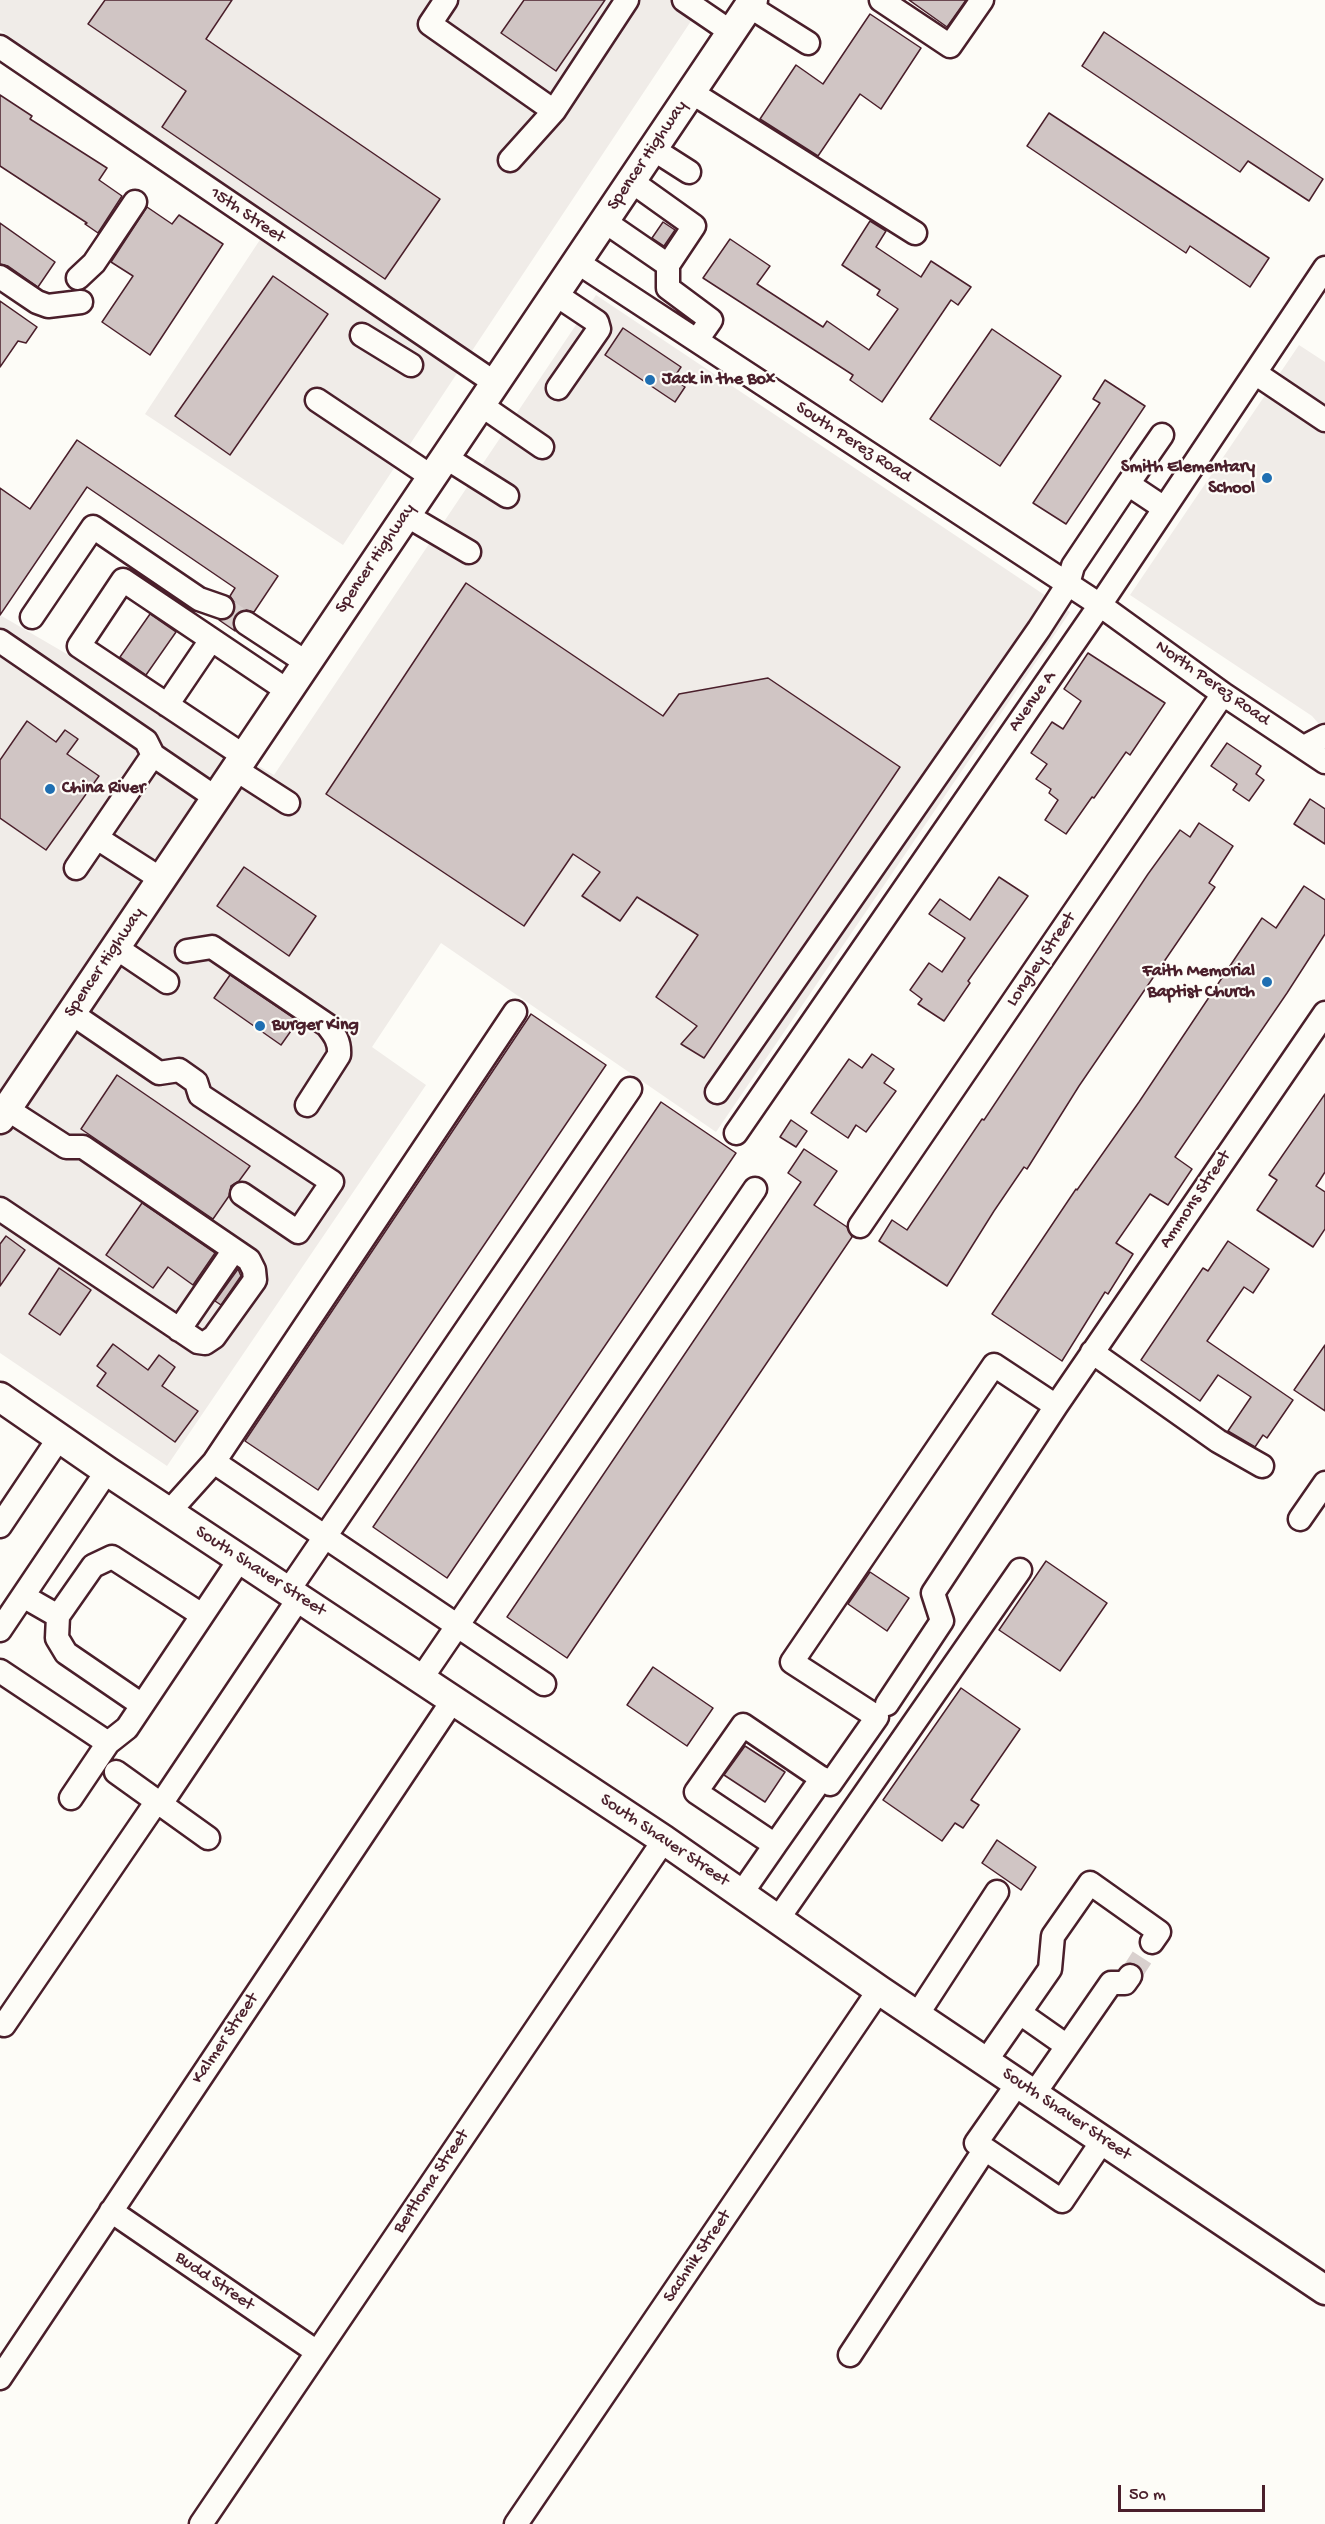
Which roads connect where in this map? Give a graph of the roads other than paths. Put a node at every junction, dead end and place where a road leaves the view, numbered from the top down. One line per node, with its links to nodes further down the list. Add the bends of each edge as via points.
1 (446, 0): 11 (street, via 430,24)
2 (627, 0): 11 (street)
3 (684, 0): 7 (street)
4 (881, 0): 5 (street, via 950,46)
5 (982, 0)
6 (751, 3): 7 (main road, Spencer Highway); 8 (street)
7 (731, 32): 10 (main road, Spencer Highway)
8 (808, 43)
9 (0, 47): 31 (street, 15th Street)
10 (691, 92): 12 (main road, Spencer Highway); 18 (street)
11 (554, 111): 13 (street)
12 (653, 148): 14 (street); 15 (main road, Spencer Highway)
13 (510, 160)
14 (689, 172)
15 (631, 181): 17 (main road, Spencer Highway); 20 (street, via 694,226)
16 (135, 202): 23 (street, via 94,263)
17 (604, 221): 19 (main road, Spencer Highway); 20 (street)
18 (915, 233)
19 (577, 262): 24 (main road, Spencer Highway); 27 (street, South Perez Road)
20 (668, 265): 27 (street, via 668,288 711,320)
21 (1325, 268): 29 (street, Avenue A)
22 (0, 277): 25 (street, via 48,306)
23 (78, 278)
24 (555, 294): 30 (street, via 597,322 598,329); 31 (main road, Spencer Highway)
25 (81, 302)
26 (362, 335): 28 (street)
27 (697, 340): 42 (street, South Perez Road)
28 (411, 365)
29 (1255, 372): 33 (street); 39 (street, Avenue A)
30 (558, 388)
31 (488, 394): 35 (street, 15th Street); 36 (main road, Spencer Highway)
32 (317, 400): 36 (street)
33 (1325, 420)
34 (1162, 435): 37 (street)
35 (542, 447)
36 (438, 467): 38 (street); 40 (main road, Spencer Highway)
37 (1128, 484): 39 (street); 42 (street, via 1073,566)
38 (507, 496)
39 (1164, 508): 43 (street, Avenue A)
40 (406, 515): 41 (street); 49 (main road, Spencer Highway)
41 (469, 552)
42 (1068, 585): 43 (street, South Perez Road); 70 (street)
43 (1100, 605): 51 (street, North Perez Road); 73 (street, Avenue A)
44 (222, 607): 45 (street, via 199,599 93,527)
45 (32, 617)
46 (246, 623): 49 (street)
47 (211, 640): 50 (street); 52 (street); 52 (street, via 123,580 79,646)
48 (0, 641): 55 (street, via 146,741)
49 (307, 663): 50 (main road, Spencer Highway)
50 (288, 691): 56 (main road, Spencer Highway)
51 (1223, 694): 54 (street, North Perez Road); 77 (street, Longley Street)
52 (167, 705): 56 (street)
53 (1325, 736): 54 (street)
54 (1304, 747): 57 (street, North Perez Road)
55 (153, 755): 58 (street); 60 (street)
56 (240, 762): 58 (main road, Spencer Highway); 59 (street)
57 (1325, 762)
58 (216, 798): 62 (main road, Spencer Highway)
59 (288, 803)
60 (97, 838): 61 (street); 62 (street)
61 (76, 868)
62 (161, 879): 63 (main road, Spencer Highway)
63 (115, 947): 65 (street); 67 (main road, Spencer Highway)
64 (187, 951): 71 (street, via 212,946 336,1035 339,1055)
65 (166, 982)
66 (515, 1012): 84 (street)
67 (71, 1013): 72 (main road, Spencer Highway); 75 (street, via 159,1073 178,1070 196,1082 200,1095 332,1182 298,1232)
68 (1325, 1013): 80 (street, Ammons Street)
69 (630, 1089): 92 (street)
70 (717, 1092)
71 (307, 1105)
72 (3, 1114): 78 (street, via 66,1147 82,1147)
73 (736, 1133)
74 (755, 1189): 99 (street)
75 (242, 1194)
76 (0, 1209): 79 (street)
77 (860, 1226)
78 (234, 1250): 79 (street); 79 (street, via 249,1260 255,1280 214,1337 205,1343)
79 (179, 1330)
80 (1092, 1352): 82 (street, Ammons Street); 85 (street, via 1218,1441)
81 (0, 1397): 83 (main road, South Shaver Street)
82 (1062, 1397): 105 (street, Ammons Street, via 933,1593 942,1621); 109 (street, via 994,1365 792,1662 877,1717 830,1784)
83 (60, 1438): 86 (main road, South Shaver Street); 88 (street)
84 (214, 1462): 89 (street); 92 (street)
85 (1262, 1466)
86 (107, 1471): 89 (main road, South Shaver Street); 96 (street)
87 (1325, 1483): 90 (street)
88 (8, 1497): 91 (street)
89 (169, 1512): 93 (main road, South Shaver Street)
90 (1300, 1519)
91 (0, 1526)
92 (325, 1537): 95 (street); 99 (street)
93 (240, 1559): 95 (main road, South Shaver Street); 98 (street)
94 (1020, 1570): 117 (street)
95 (294, 1595): 102 (main road, South Shaver Street); 111 (street)
96 (23, 1596): 97 (street); 100 (street)
97 (58, 1616): 98 (street, via 93,1566 111,1557); 106 (street, via 57,1638 66,1653)
98 (202, 1616): 106 (street)
99 (457, 1626): 102 (street); 103 (street)
100 (0, 1630)
101 (0, 1671): 107 (street)
102 (421, 1678): 104 (main road, South Shaver Street)
103 (543, 1684)
104 (453, 1700): 113 (main road, South Shaver Street); 129 (street, Kalmer Street)
105 (887, 1704)
106 (142, 1705): 107 (street, via 127,1728)
107 (108, 1743): 110 (street)
108 (116, 1772): 111 (street)
109 (822, 1778): 114 (street); 114 (street, via 742,1725 696,1792)
110 (71, 1798)
111 (159, 1803): 112 (street); 123 (street)
112 (208, 1838)
113 (664, 1840): 116 (main road, South Shaver Street); 131 (street, Bertloma Street)
114 (775, 1845): 116 (street)
115 (997, 1892): 122 (street)
116 (741, 1894): 117 (main road, South Shaver Street)
117 (778, 1919): 120 (main road, South Shaver Street)
118 (1152, 1942): 121 (street, via 1159,1932 1090,1883 1053,1936 1050,1969)
119 (1130, 1976): 124 (street, via 1125,1983 1111,1983)
120 (879, 1990): 122 (main road, South Shaver Street); 135 (street, Sachnik Street)
121 (1020, 2013): 124 (street); 125 (street)
122 (917, 2015): 125 (main road, South Shaver Street)
123 (4, 2025)
124 (1067, 2046): 126 (street)
125 (986, 2061): 126 (main road, South Shaver Street)
126 (1026, 2088): 127 (main road, South Shaver Street); 128 (street, via 976,2143)
127 (1103, 2140): 128 (street, via 1062,2201); 130 (main road, South Shaver Street)
128 (985, 2149): 132 (street)
129 (111, 2211): 131 (street, Budd Street); 133 (street, Kalmer Street)
130 (1324, 2289)
131 (317, 2352): 134 (street, Bertloma Street)
132 (850, 2355)
133 (0, 2378)
134 (201, 2524)
135 (516, 2524)

